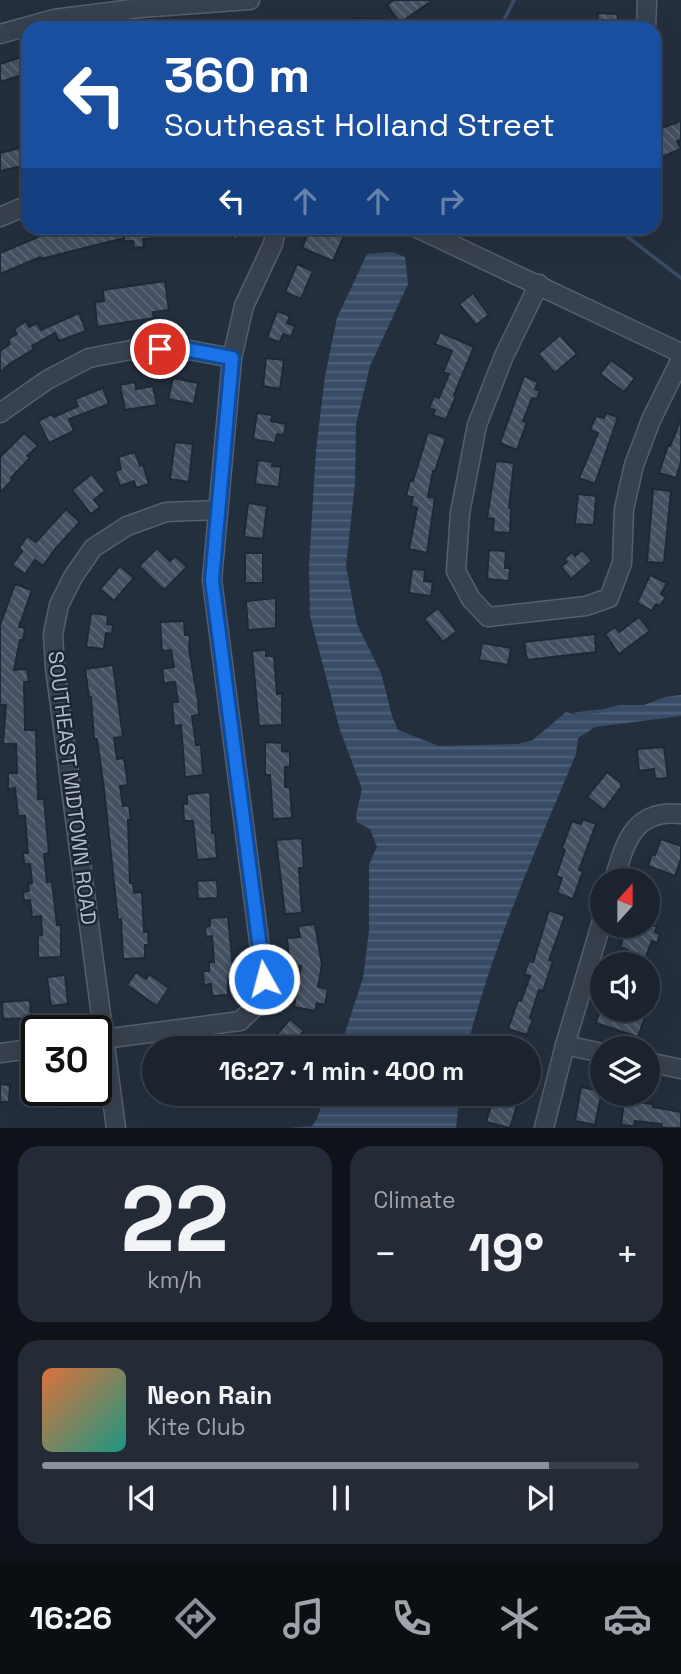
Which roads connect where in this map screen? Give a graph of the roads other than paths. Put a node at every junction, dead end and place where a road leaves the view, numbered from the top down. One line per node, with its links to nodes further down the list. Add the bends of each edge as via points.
1 (250, 0): 3 (street)
2 (647, 0): 4 (street)
3 (47, 21)
4 (646, 21)
5 (21, 28): 6 (street)
6 (0, 34)
7 (21, 208): 8 (street)
8 (0, 217)
9 (275, 235): 13 (street, via 244,306)
10 (432, 235): 11 (street)
11 (539, 284): 12 (street); 14 (street, via 477,425 460,513 456,571 471,599 488,617 586,606 610,598 622,563 624,509 634,465)
12 (681, 353)
13 (232, 358): 15 (street, via 184,349 136,349 89,358); 16 (street)
14 (681, 359)
15 (0, 413)
16 (218, 510): 20 (street, SOUTHEAST MIDTOWN ROAD, via 166,512 127,526 93,548 59,605 55,668); 21 (street, via 212,580 264,979 256,1006 240,1021)
17 (681, 814): 18 (street, via 644,819 625,842)
18 (617, 868)
19 (597, 938): 22 (street)
20 (97, 1015)
21 (112, 1038)
22 (565, 1045): 23 (street); 30 (street)
23 (590, 1050)
24 (21, 1051): 25 (street)
25 (0, 1054)
26 (660, 1065): 27 (street)
27 (681, 1069)
28 (112, 1106): 29 (street, SOUTHEAST MIDTOWN ROAD)
29 (116, 1128)
30 (544, 1128)

